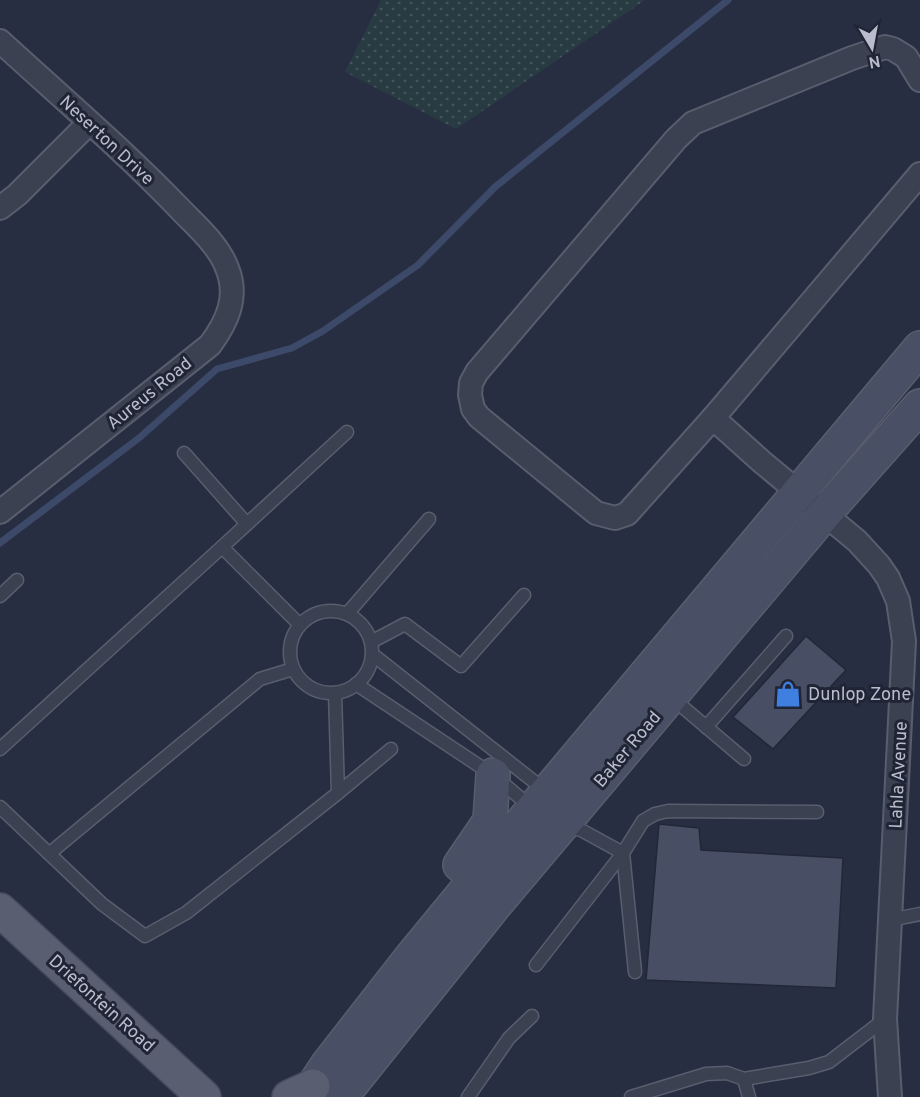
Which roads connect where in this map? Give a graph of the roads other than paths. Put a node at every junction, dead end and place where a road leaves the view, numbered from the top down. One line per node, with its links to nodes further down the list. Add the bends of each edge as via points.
1 (0, 41): 3 (street, Neserton Drive)
2 (920, 80): 9 (street, via 906,57 885,47 693,123 504,339 477,372 470,389 472,409 479,417 607,518 635,507)
3 (89, 123): 5 (street, via 18,195); 6 (street, Neserton Drive)
4 (920, 174): 9 (street)
5 (0, 208)
6 (212, 242): 13 (street, Aureus Road, via 228,269 232,291 230,312 210,345)
7 (920, 348): 12 (main road, Baker Road)
8 (920, 406): 14 (main road, Baker Road)
9 (713, 418): 12 (street)
10 (347, 432): 16 (lane)
11 (184, 453): 16 (lane)
12 (798, 492): 14 (street, Lahla Avenue); 36 (main road, Baker Road)
13 (0, 512)
14 (825, 513): 28 (main road, Baker Road); 42 (street, Lahla Avenue, via 857,541 888,578 898,601 904,641)
15 (429, 519): 21 (lane)
16 (247, 524): 17 (lane)
17 (222, 547): 22 (lane); 30 (lane)
18 (17, 580): 20 (lane)
19 (524, 595): 24 (lane, via 461,666 405,624)
20 (0, 596)
21 (347, 614): 22 (lane, via 322,612); 24 (lane, via 358,621)
22 (300, 625): 25 (lane, via 290,646)
23 (786, 636): 29 (lane)
24 (372, 648): 26 (lane, via 365,676); 36 (lane)
25 (293, 669): 27 (lane, via 310,688); 38 (lane, via 260,679)
26 (356, 684): 27 (lane); 33 (lane)
27 (335, 693): 34 (lane)
28 (670, 696): 29 (lane); 36 (main road, Baker Road)
29 (706, 727): 32 (lane)
30 (0, 749)
31 (391, 749): 34 (lane)
32 (744, 759)
33 (493, 775): 36 (lane); 43 (main road, via 490,822 426,909)
34 (338, 793): 38 (lane, via 186,913 145,936 102,904)
35 (0, 807): 38 (lane)
36 (557, 812): 39 (lane); 43 (main road, Baker Road); 49 (main road, Baker Road, via 456,952)
37 (817, 812): 39 (lane, via 655,814 643,821)
38 (50, 853)
39 (623, 853): 44 (lane); 45 (lane)
40 (0, 910): 50 (main road, Driefontein Road)
41 (920, 915): 42 (lane)
42 (890, 920): 47 (street, Lahla Avenue)
43 (409, 960): 49 (main road, Baker Road)
44 (536, 965)
45 (634, 972)
46 (532, 1016): 51 (lane, via 509,1038)
47 (885, 1019): 48 (lane, via 829,1062); 54 (street, Lahla Avenue)
48 (744, 1079): 52 (lane, via 727,1073 706,1074); 53 (lane)
49 (312, 1094)
50 (206, 1095)
51 (468, 1097)
52 (631, 1097)
53 (749, 1097)
54 (890, 1097)

